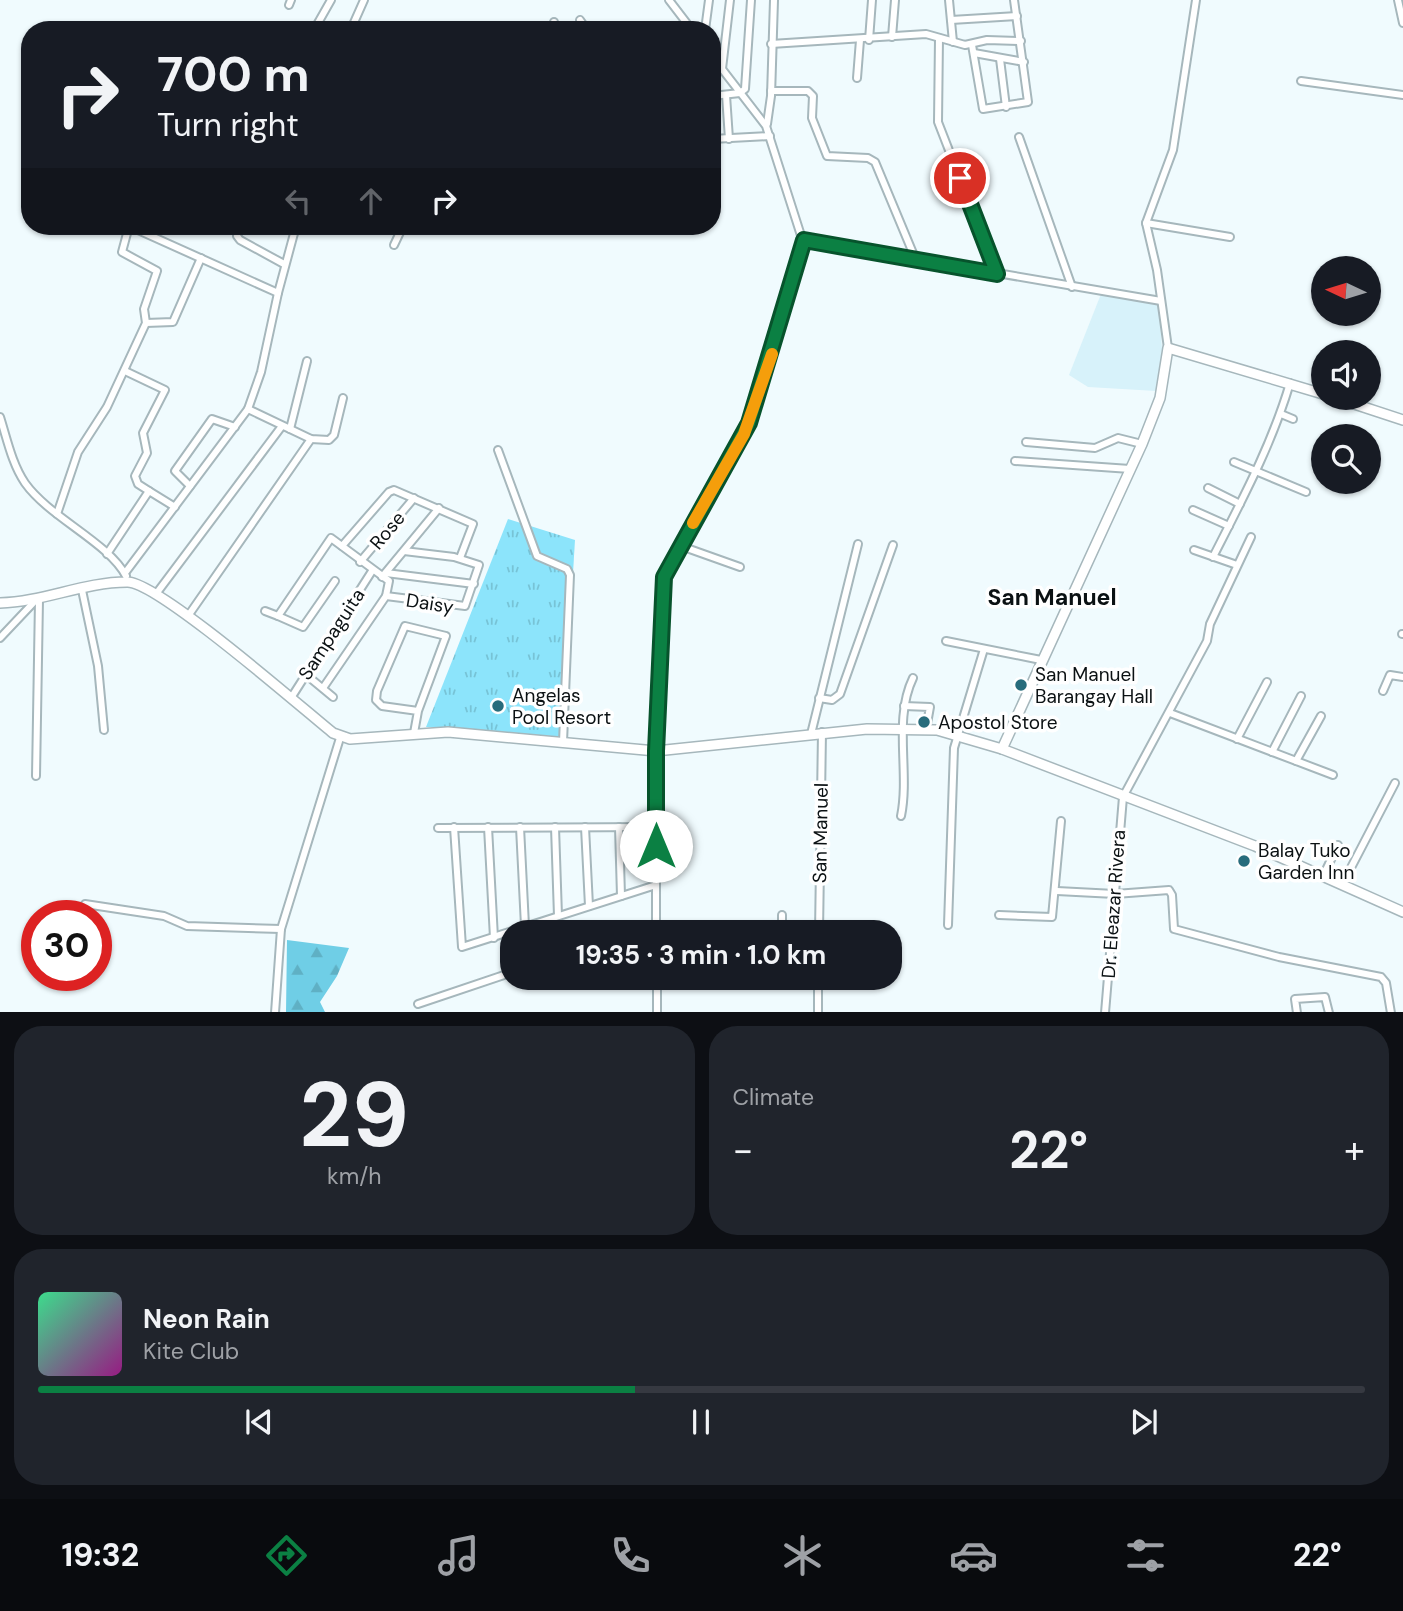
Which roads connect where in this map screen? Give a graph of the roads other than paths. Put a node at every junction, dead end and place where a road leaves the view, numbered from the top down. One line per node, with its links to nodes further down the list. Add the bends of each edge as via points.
1 (331, 0): 16 (street)
2 (364, 0): 17 (street)
3 (669, 0): 18 (street)
4 (730, 0): 31 (street)
5 (751, 0): 35 (street)
6 (774, 0): 27 (street)
7 (872, 0): 24 (street)
8 (895, 0): 21 (street)
9 (949, 0): 15 (street)
10 (1014, 0): 14 (street)
11 (1196, 0): 45 (street, via 1173,150)
12 (1398, 0): 20 (street)
13 (708, 1): 19 (street)
14 (1017, 16): 15 (street); 25 (street)
15 (951, 20): 26 (street)
16 (319, 21)
17 (355, 21)
18 (685, 21)
19 (706, 21)
20 (1403, 23)
21 (892, 37): 22 (street, via 930,34); 24 (street)
22 (939, 38): 26 (street); 57 (street, via 938,122)
23 (860, 40): 24 (street); 27 (street); 32 (street)
24 (869, 40)
25 (1021, 41): 28 (street, via 987,40); 30 (street)
26 (953, 42): 28 (street)
27 (771, 44): 34 (street)
28 (973, 49): 29 (street); 39 (street, via 982,107)
29 (1000, 59): 30 (street); 39 (street)
30 (1024, 62): 39 (street, via 1029,101)
31 (722, 69): 35 (street)
32 (857, 78)
33 (1301, 81): 38 (street)
34 (771, 91): 40 (street); 55 (street, via 813,96 812,118 827,156 875,162)
35 (742, 92): 37 (street); 40 (street)
36 (721, 95): 37 (street)
37 (726, 95): 44 (street)
38 (1403, 95)
39 (1006, 107)
40 (766, 126): 41 (street)
41 (769, 136): 44 (street); 52 (street)
42 (1019, 137): 58 (street)
43 (721, 138): 44 (street)
44 (729, 138)
45 (1146, 223): 51 (street); 60 (street)
46 (127, 235): 61 (street, via 122,252 157,271 145,309)
47 (149, 235): 54 (street)
48 (237, 235): 56 (street)
49 (293, 235): 56 (street)
50 (399, 235): 53 (street)
51 (1230, 237)
52 (804, 240): 55 (street); 100 (street, via 749,423)
53 (394, 245)
54 (201, 258): 59 (street); 61 (street, via 176,319 170,324)
55 (915, 258): 57 (street)
56 (284, 264): 59 (street)
57 (997, 274): 58 (street)
58 (1072, 287): 60 (street)
59 (278, 293): 68 (street)
60 (1161, 301): 62 (street)
61 (146, 323): 64 (street)
62 (1168, 348): 65 (street); 79 (street, via 1160,398)
63 (306, 361): 76 (street)
64 (125, 371): 87 (street, via 165,390 144,430 147,453 135,476); 94 (street, via 78,452)
65 (1290, 383): 66 (street); 70 (street)
66 (1311, 390)
67 (343, 398): 77 (street, via 332,438)
68 (248, 409): 74 (street); 75 (street)
69 (1373, 410): 73 (street)
70 (1281, 414): 72 (street); 84 (street)
71 (0, 416): 94 (street, via 25,483)
72 (1293, 419)
73 (1403, 420)
74 (282, 426): 76 (street); 115 (street)
75 (235, 427): 85 (street); 85 (street, via 212,419 175,471)
76 (290, 429): 77 (street)
77 (311, 439): 120 (street)
78 (1026, 442): 79 (street, via 1095,448 1118,438)
79 (1142, 444): 83 (street)
80 (498, 450): 148 (street, via 537,556 567,569 570,575)
81 (1015, 461): 83 (street)
82 (1234, 462): 84 (street)
83 (1130, 469): 125 (street)
84 (1257, 471): 88 (street); 90 (street)
85 (190, 486): 91 (street)
86 (1208, 488): 90 (street)
87 (149, 491): 91 (street); 103 (street)
88 (1306, 492)
89 (414, 498): 92 (street); 98 (street, via 390,492); 106 (street, Rose)
90 (1240, 504): 95 (street)
91 (175, 507): 111 (street)
92 (439, 508): 102 (street); 105 (street, via 473,524)
93 (1193, 510): 95 (street)
94 (57, 514): 103 (street)
95 (1229, 526): 104 (street)
96 (1251, 537): 107 (street)
97 (858, 544): 135 (street, San Manuel)
98 (342, 545): 106 (street); 121 (street, via 331,538 326,541)
99 (893, 545): 135 (street, via 840,694 832,700)
100 (681, 546): 108 (street); 150 (street, via 664,581)
101 (1194, 550): 104 (street)
102 (404, 551): 105 (street); 110 (street)
103 (107, 554): 111 (street)
104 (1213, 557): 107 (street)
105 (460, 558): 113 (street, Daisy, via 479,565)
106 (360, 562): 109 (street)
107 (1237, 565): 138 (street, via 1207,641)
108 (740, 567)
109 (372, 571): 110 (street); 126 (street, Sampaguita)
110 (384, 575): 113 (street); 116 (street, via 390,582)
111 (127, 577): 114 (street); 115 (street)
112 (335, 581): 121 (street, via 305,625)
113 (474, 584): 116 (street, Daisy, via 461,608)
114 (82, 590): 117 (street); 142 (street, via 98,666)
115 (156, 594): 120 (street)
116 (386, 596): 130 (street, Daisy)
117 (37, 600): 118 (street); 122 (street); 154 (street)
118 (0, 603)
119 (265, 611): 121 (street)
120 (188, 616): 134 (street)
121 (278, 616)
122 (0, 638)
123 (946, 641): 124 (street)
124 (984, 649): 125 (street); 145 (street)
125 (1041, 660): 149 (street)
126 (304, 673): 130 (street); 134 (street, Sampaguita)
127 (1403, 677): 131 (street, via 1392,674)
128 (913, 678): 136 (street)
129 (1267, 682): 147 (street)
130 (323, 688): 133 (street)
131 (1382, 691)
132 (1301, 696): 151 (street)
133 (333, 697)
134 (290, 698): 146 (street)
135 (819, 698): 144 (street, San Manuel)
136 (905, 706): 140 (street); 141 (street, via 930,707)
137 (418, 711): 137 (street, via 446,636 405,626 376,699 382,705); 143 (street)
138 (1170, 713): 147 (street); 156 (street)
139 (1321, 716): 152 (street)
140 (905, 728): 141 (street); 144 (street); 157 (street)
141 (926, 729): 145 (street)
142 (104, 730)
143 (414, 733): 146 (street); 148 (street)
144 (816, 733): 150 (street); 184 (street, San Manuel)
145 (957, 735): 149 (street); 185 (street)
146 (340, 738): 186 (street)
147 (1237, 739): 151 (street)
148 (563, 742): 150 (street)
149 (1002, 750): 156 (street)
150 (656, 751): 165 (street)
151 (1272, 752): 152 (street)
152 (1296, 761): 153 (street)
153 (1333, 775)
154 (36, 776)
155 (1395, 783): 169 (street)
156 (1123, 797): 168 (street); 172 (street, Dr. Eleazar Rivera)
157 (901, 816)
158 (1062, 821): 171 (street)
159 (454, 827): 160 (street); 166 (street); 188 (street, via 460,946)
160 (488, 827): 161 (street); 188 (street)
161 (520, 827): 162 (street); 180 (street)
162 (555, 827): 163 (street); 179 (street)
163 (585, 827): 164 (street); 174 (street)
164 (618, 827): 165 (street); 173 (street)
165 (656, 827): 170 (street)
166 (438, 828)
167 (1338, 845): 168 (street)
168 (1324, 874): 169 (street)
169 (1343, 883): 176 (street)
170 (656, 885): 173 (street); 182 (street)
171 (1057, 891): 172 (street); 178 (street, via 1052,917)
172 (1115, 894): 196 (street, Dr. Eleazar Rivera); 199 (street, via 1169,890 1175,930 1279,957 1378,975 1386,983)
173 (621, 895): 174 (street)
174 (589, 906): 179 (street)
175 (112, 908): 186 (street, via 164,916 187,926)
176 (1403, 912)
177 (782, 915): 183 (street)
178 (999, 915)
179 (558, 916): 181 (street)
180 (525, 920)
181 (545, 920)
182 (656, 920)
183 (782, 920)
184 (819, 920)
185 (948, 925)
186 (281, 929): 193 (street)
187 (500, 936): 188 (street)
188 (494, 938)
189 (500, 976): 192 (street)
190 (657, 990): 194 (street)
191 (818, 990): 195 (street)
192 (418, 1004)
193 (275, 1012)
194 (657, 1012)
195 (818, 1012)
196 (1105, 1012)
197 (1297, 1012): 198 (street, via 1295,999 1325,997)
198 (1329, 1012)
199 (1391, 1012)

